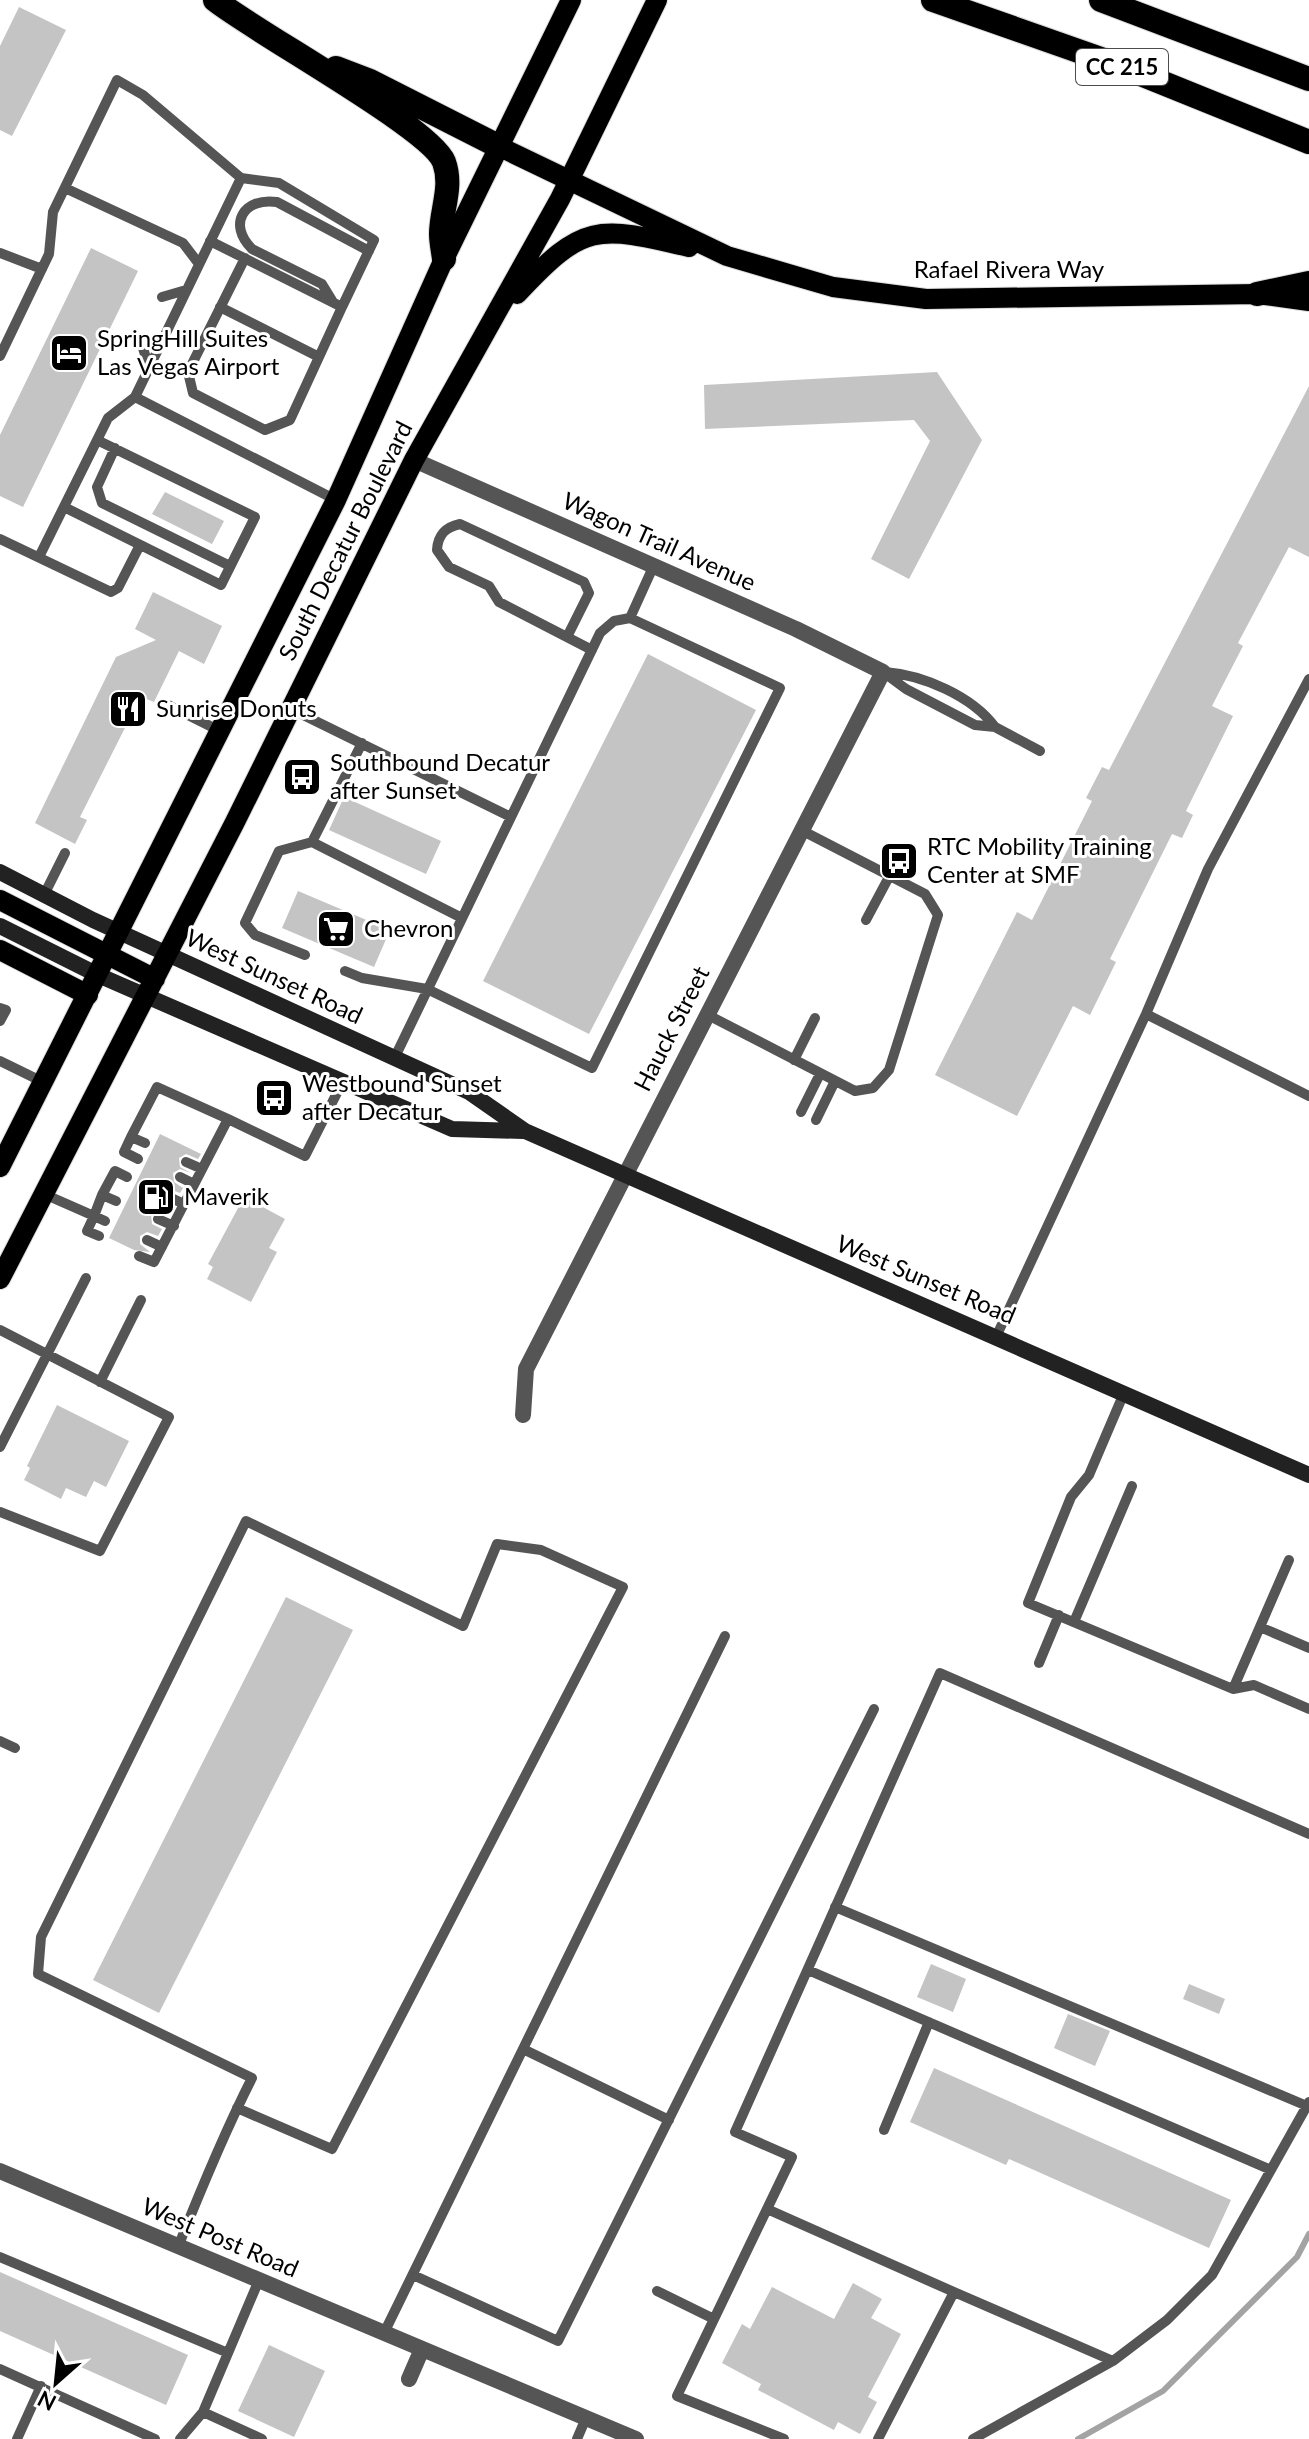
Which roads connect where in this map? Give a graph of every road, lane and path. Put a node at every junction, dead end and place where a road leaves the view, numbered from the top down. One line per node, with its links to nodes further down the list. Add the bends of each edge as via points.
1 (215, 0): 6 (highway)
2 (571, 0): 9 (main road, South Decatur Boulevard)
3 (657, 0): 11 (main road, South Decatur Boulevard)
4 (933, 0): 8 (highway, CC 215, via 1121,66)
5 (1101, 0): 7 (highway, CC 215)
6 (297, 53): 9 (highway, via 370,81); 18 (highway, via 418,133 442,157 448,181 440,233)
7 (1309, 79)
8 (1309, 142)
9 (498, 146): 11 (main road, Rafael Rivera Way); 18 (main road, South Decatur Boulevard)
10 (241, 178): 12 (lane, via 143,95 117,80); 13 (lane); 14 (lane, via 292,190 374,240)
11 (570, 181): 16 (main road, Rafael Rivera Way); 28 (main road, South Decatur Boulevard)
12 (65, 188): 19 (lane, via 183,243); 20 (lane, via 53,212 53,239)
13 (210, 241): 17 (lane); 19 (lane)
14 (369, 251): 26 (lane); 26 (lane, via 277,202 260,200 245,209 239,226 244,241 322,284)
15 (0, 253): 20 (lane)
16 (727, 256): 23 (main road, Rafael Rivera Way, via 833,287 926,299); 28 (main road, via 621,232 590,234 557,252)
17 (245, 258): 26 (lane); 27 (lane)
18 (444, 259): 37 (main road, South Decatur Boulevard)
19 (199, 264): 22 (lane)
20 (42, 269): 30 (lane)
21 (1309, 283): 23 (highway)
22 (186, 290): 24 (lane); 32 (lane)
23 (1257, 294): 25 (main road, Rafael Rivera Way)
24 (162, 297)
25 (1309, 301)
26 (338, 305): 31 (lane)
27 (220, 307): 31 (lane); 31 (lane, via 188,372 193,393 241,418 265,430 290,420)
28 (492, 320): 36 (main road, South Decatur Boulevard)
29 (140, 338): 32 (lane)
30 (0, 356)
31 (319, 357)
32 (149, 368): 33 (lane)
33 (135, 397): 34 (lane, via 108,418); 37 (lane)
34 (97, 440): 35 (lane); 38 (lane)
35 (115, 448): 43 (lane, via 97,487 102,503); 43 (lane, via 255,517)
36 (414, 460): 42 (street, Wagon Trail Avenue); 50 (main road, South Decatur Boulevard)
37 (336, 500): 52 (main road, South Decatur Boulevard)
38 (64, 507): 40 (lane); 41 (lane)
39 (0, 539): 41 (lane)
40 (140, 545): 41 (lane, via 111,592); 43 (lane, via 221,585)
41 (39, 557)
42 (654, 565): 44 (lane); 47 (street, Wagon Trail Avenue)
43 (230, 566)
44 (630, 618): 46 (lane, via 614,621); 74 (lane, via 780,688 592,1068)
45 (568, 635): 45 (lane, via 589,593 584,582 460,524 448,527 438,543 449,567 489,586 499,602); 46 (lane)
46 (592, 650): 55 (lane)
47 (883, 672): 51 (lane, via 975,725); 51 (lane, via 913,674 983,711); 56 (street, Hauck Street)
48 (1309, 679): 78 (lane, via 1208,869)
49 (168, 705): 52 (lane)
50 (291, 709): 53 (lane); 69 (main road, South Decatur Boulevard)
51 (995, 727): 54 (lane)
52 (220, 731): 66 (main road, South Decatur Boulevard)
53 (362, 743): 55 (lane); 57 (lane)
54 (1040, 751)
55 (511, 817): 63 (lane)
56 (801, 830): 60 (lane); 77 (street, Hauck Street)
57 (312, 842): 63 (lane); 70 (lane, via 279,851 245,923 255,935)
58 (65, 853): 61 (lane)
59 (0, 872): 61 (main road, West Sunset Road)
60 (890, 875): 64 (lane); 86 (lane, via 925,894 938,915 889,1070 873,1088 855,1091)
61 (44, 895): 66 (main road, West Sunset Road)
62 (0, 900): 68 (main road)
63 (460, 917): 74 (lane)
64 (866, 920)
65 (0, 926): 72 (main road, West Sunset Road)
66 (119, 931): 68 (main road, South Decatur Boulevard); 69 (main road, West Sunset Road)
67 (0, 950): 75 (main road)
68 (107, 954): 72 (main road, South Decatur Boulevard); 73 (main road)
69 (168, 954): 73 (main road, South Decatur Boulevard); 81 (main road, West Sunset Road)
70 (305, 955)
71 (345, 971): 74 (lane)
72 (98, 975): 73 (main road, West Sunset Road); 75 (main road, South Decatur Boulevard)
73 (151, 987): 85 (main road, West Sunset Road); 105 (main road, South Decatur Boulevard)
74 (427, 989): 81 (lane)
75 (88, 995): 87 (main road, South Decatur Boulevard)
76 (0, 1008): 80 (lane, via 6,1010)
77 (706, 1014): 82 (lane); 101 (street, Hauck Street)
78 (1146, 1014): 88 (lane); 122 (lane)
79 (815, 1018): 82 (lane)
80 (0, 1021)
81 (394, 1059): 92 (main road, West Sunset Road, via 469,1092)
82 (794, 1060): 84 (lane)
83 (0, 1061): 87 (lane)
84 (820, 1074): 86 (lane); 89 (lane)
85 (343, 1081): 90 (lane, via 305,1156); 92 (main road, West Sunset Road, via 452,1129)
86 (835, 1081): 91 (lane)
87 (43, 1082): 98 (main road, South Decatur Boulevard)
88 (1309, 1096)
89 (801, 1112)
90 (228, 1119): 93 (lane, via 157,1087); 99 (lane)
91 (816, 1120)
92 (525, 1131): 101 (main road, West Sunset Road)
93 (131, 1137): 94 (lane); 95 (lane)
94 (145, 1143)
95 (124, 1152): 96 (lane); 100 (lane)
96 (138, 1159)
97 (186, 1162): 99 (lane)
98 (0, 1167)
99 (202, 1169): 104 (lane)
100 (115, 1171): 102 (lane); 106 (lane)
101 (623, 1175): 122 (main road, West Sunset Road); 126 (street, Hauck Street, via 526,1369)
102 (127, 1177)
103 (180, 1177): 104 (lane)
104 (194, 1184): 109 (lane)
105 (44, 1194): 110 (lane); 119 (main road, South Decatur Boulevard)
106 (102, 1195): 108 (lane); 110 (lane)
107 (167, 1196): 109 (lane)
108 (116, 1201)
109 (184, 1204): 113 (lane)
110 (94, 1216): 112 (lane); 114 (lane, via 87,1231)
111 (158, 1219): 113 (lane)
112 (105, 1221)
113 (174, 1226): 116 (lane)
114 (99, 1236)
115 (147, 1240): 116 (lane)
116 (162, 1247): 117 (lane, via 154,1262)
117 (139, 1256)
118 (86, 1278): 123 (lane)
119 (0, 1279)
120 (141, 1300): 124 (lane)
121 (0, 1330): 123 (lane)
122 (996, 1337): 125 (main road, West Sunset Road)
123 (47, 1355): 124 (lane); 127 (lane)
124 (100, 1382): 130 (lane, via 169,1417 100,1551)
125 (1124, 1393): 128 (main road, West Sunset Road); 132 (lane, via 1089,1475 1071,1497 1028,1603)
126 (523, 1415)
127 (0, 1447)
128 (1309, 1475)
129 (1132, 1486): 133 (lane)
130 (0, 1512)
131 (1289, 1560): 134 (lane)
132 (1059, 1615): 133 (lane); 137 (lane)
133 (1074, 1622): 138 (lane)
134 (1260, 1627): 136 (lane); 138 (lane)
135 (725, 1636): 147 (lane)
136 (1309, 1648)
137 (1039, 1663)
138 (1233, 1689): 140 (lane, via 1254,1685)
139 (874, 1709): 150 (lane)
140 (1309, 1709)
141 (0, 1741): 142 (lane)
142 (15, 1748)
143 (1309, 1834): 144 (lane, via 940,1673)
144 (835, 1907): 145 (lane); 148 (lane)
145 (808, 1970): 146 (lane); 154 (lane, via 735,2132 792,2157)
146 (929, 2022): 151 (lane); 152 (lane)
147 (523, 2049): 150 (lane); 157 (lane)
148 (1308, 2104): 152 (lane)
149 (237, 2108): 149 (lane, via 252,2078 38,1974 41,1937 246,1521 463,1626 497,1544 541,1550 623,1587 332,2149); 155 (lane)
150 (669, 2120): 157 (lane, via 558,2341)
151 (884, 2130)
152 (1271, 2170): 165 (lane, via 1212,2275 1167,2320)
153 (0, 2171): 155 (street, West Post Road)
154 (767, 2209): 160 (lane); 161 (lane)
155 (178, 2247): 158 (street, West Post Road)
156 (0, 2257): 164 (lane)
157 (413, 2275): 162 (lane)
158 (259, 2280): 162 (street, West Post Road); 164 (lane)
159 (657, 2291): 161 (lane)
160 (954, 2292): 165 (lane); 178 (lane)
161 (714, 2319): 177 (lane, via 677,2396)
162 (384, 2333): 163 (street, West Post Road)
163 (422, 2349): 167 (street); 170 (street, West Post Road)
164 (228, 2353): 169 (lane)
165 (1113, 2361): 179 (lane)
166 (0, 2369): 168 (lane)
167 (409, 2379)
168 (41, 2386): 171 (lane); 172 (lane)
169 (203, 2412): 173 (lane); 174 (lane)
170 (586, 2418): 175 (lane); 176 (street, West Post Road)
171 (150, 2437)
172 (17, 2439)
173 (180, 2439)
174 (262, 2439)
175 (577, 2439)
176 (636, 2439)
177 (784, 2439)
178 (878, 2439)
179 (973, 2439)

